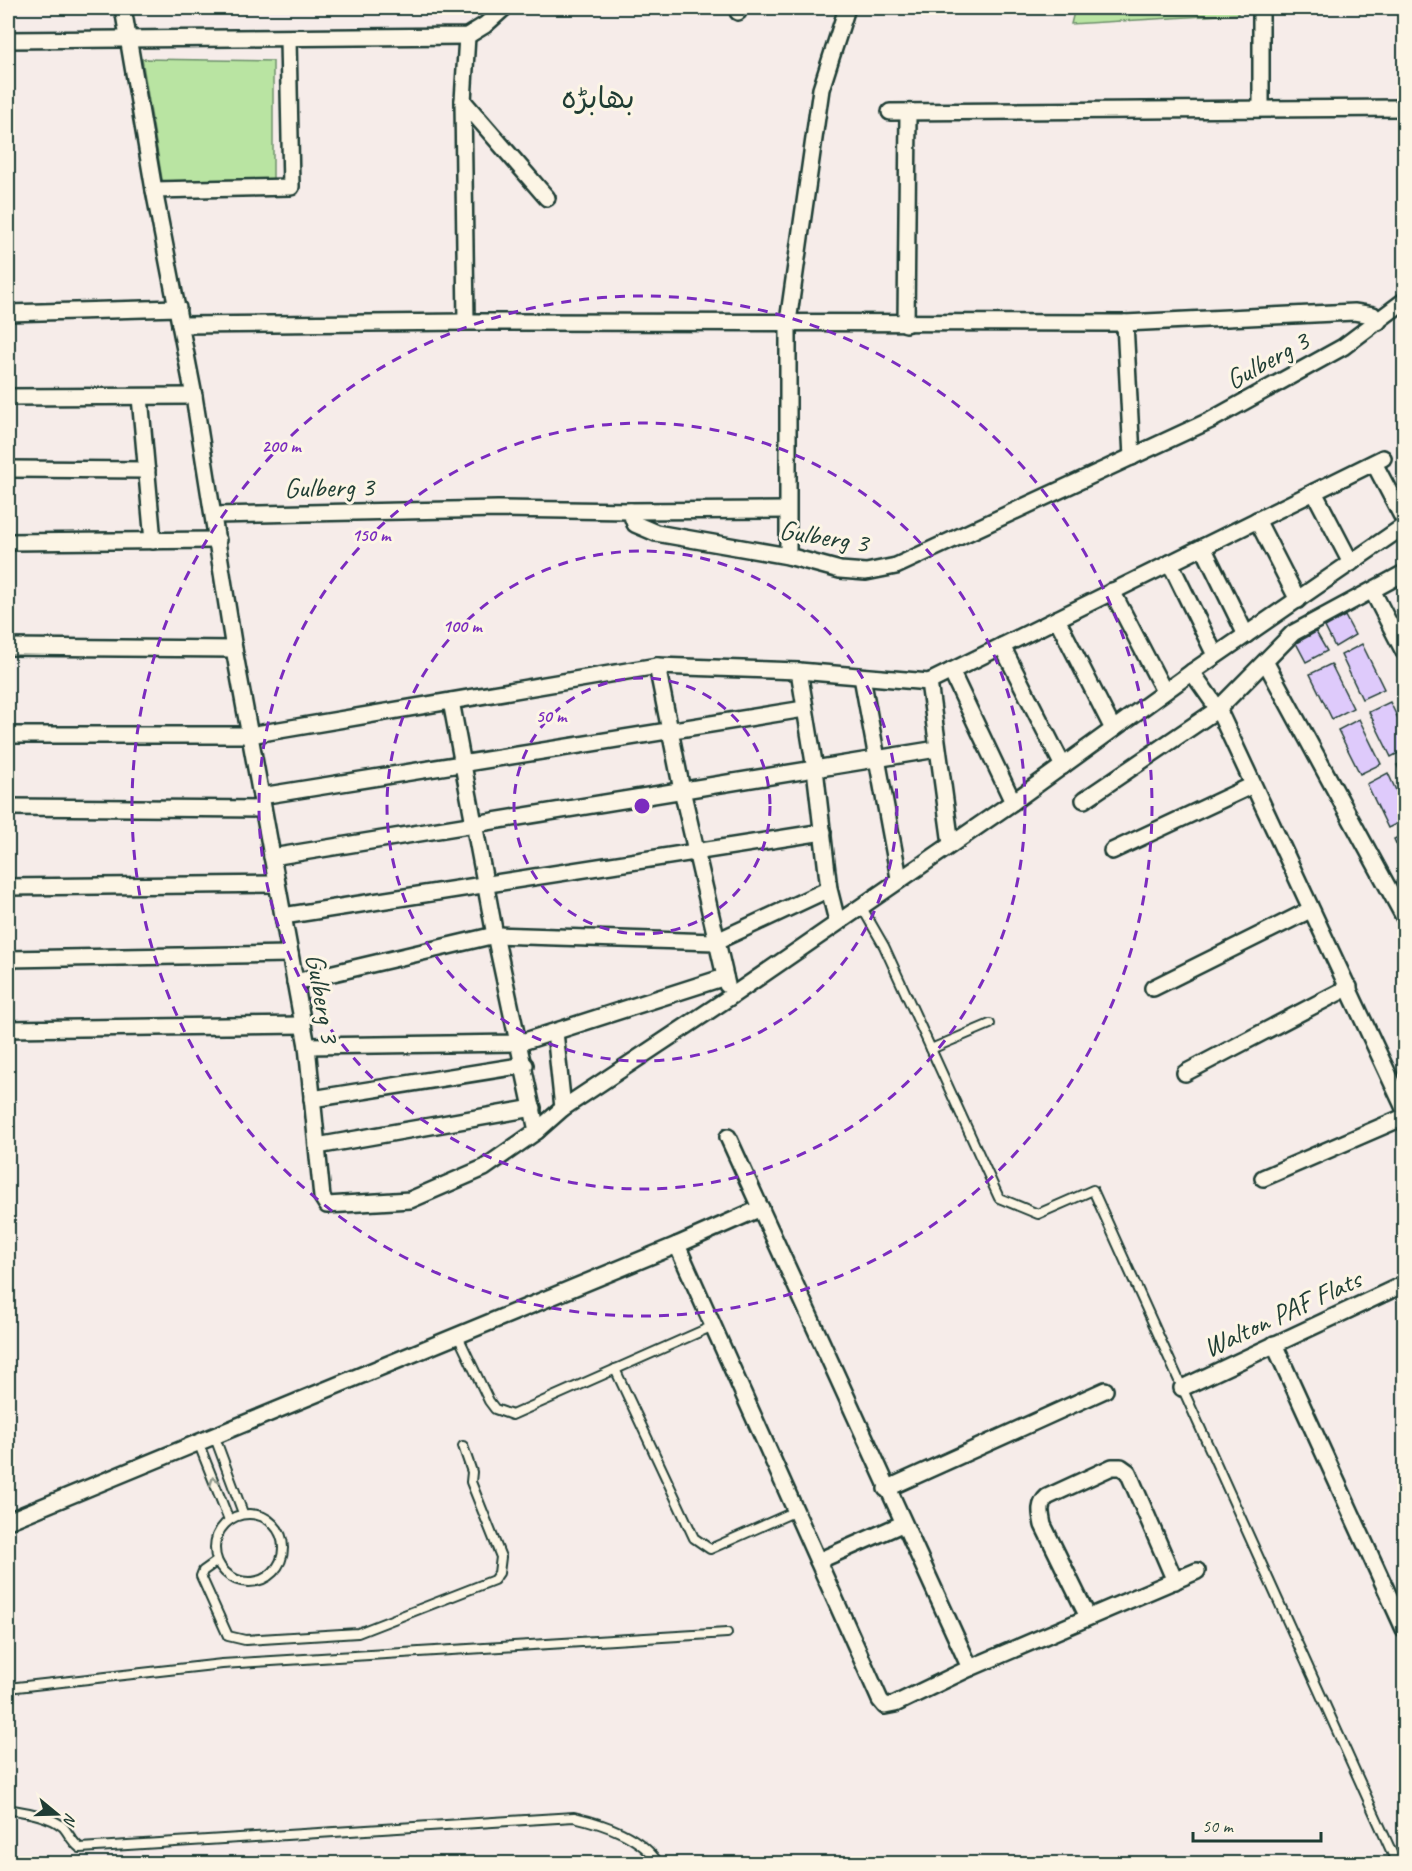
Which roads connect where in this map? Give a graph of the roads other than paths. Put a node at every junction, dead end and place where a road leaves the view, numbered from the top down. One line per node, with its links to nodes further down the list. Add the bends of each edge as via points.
1 (123, 8): 6 (street, Gulberg 3)
2 (504, 8): 5 (street)
3 (847, 8): 21 (street, via 821,89)
4 (1261, 8): 10 (street)
5 (467, 36): 7 (street); 9 (street)
6 (128, 39): 7 (street); 8 (street); 14 (street, Gulberg 3)
7 (288, 39): 14 (street, via 291,187)
8 (8, 40)
9 (463, 101): 15 (street); 20 (street)
10 (1261, 108): 11 (street); 13 (street)
11 (1404, 108)
12 (890, 112): 13 (street)
13 (908, 114): 23 (street)
14 (154, 190): 17 (street, Gulberg 3)
15 (547, 198)
16 (1404, 301): 19 (street, Gulberg 3)
17 (178, 308): 18 (street); 24 (street, Gulberg 3)
18 (8, 313)
19 (1378, 321): 22 (street, Gulberg 3, via 1373,315 1354,312); 28 (street, Gulberg 3, via 1329,355 1211,420)
20 (466, 322): 21 (street, Gulberg 3); 24 (street, Gulberg 3)
21 (788, 322): 23 (street, Gulberg 3); 32 (street)
22 (1125, 323): 23 (street, Gulberg 3); 28 (street)
23 (906, 324)
24 (180, 325): 25 (street, Gulberg 3)
25 (194, 396): 27 (street); 34 (street, Gulberg 3)
26 (8, 397): 27 (street)
27 (140, 397): 30 (street)
28 (1132, 457): 42 (street, Gulberg 3, via 896,566 866,572 840,570)
29 (8, 469): 30 (street)
30 (147, 470): 39 (street)
31 (1314, 492): 35 (street); 36 (street, via 1378,460); 44 (street)
32 (787, 510): 33 (street); 42 (street)
33 (630, 511): 34 (street, Gulberg 3, via 498,509); 42 (street, Gulberg 3, via 635,524 656,533)
34 (214, 515): 38 (street, Gulberg 3)
35 (1257, 520): 41 (street); 48 (street)
36 (1404, 520)
37 (1404, 526): 44 (street)
38 (218, 540): 39 (street); 53 (street, Gulberg 3)
39 (153, 541): 40 (street)
40 (8, 542)
41 (1203, 547): 43 (street); 50 (street)
42 (788, 556)
43 (1170, 563): 46 (street); 55 (street)
44 (1351, 563): 48 (street)
45 (1404, 573): 47 (street)
46 (1113, 591): 49 (street); 63 (street)
47 (1373, 592): 54 (street); 56 (street, via 1293,633)
48 (1298, 600): 50 (street)
49 (1057, 619): 51 (street); 67 (street)
50 (1246, 635): 55 (street)
51 (1002, 646): 59 (street); 74 (street)
52 (8, 647): 53 (street)
53 (234, 649): 70 (street, Gulberg 3)
54 (1404, 652)
55 (1215, 656): 60 (street)
56 (1266, 663): 66 (street); 96 (street)
57 (657, 666): 58 (street); 64 (street); 68 (street)
58 (800, 670): 61 (street); 65 (street)
59 (951, 671): 62 (street); 80 (street)
60 (1192, 672): 63 (street); 66 (street)
61 (862, 677): 62 (street); 72 (street)
62 (929, 682): 71 (street)
63 (1164, 691): 67 (street)
64 (451, 701): 70 (street); 73 (street)
65 (804, 709): 68 (street); 75 (street)
66 (1218, 709): 76 (street); 78 (street)
67 (1113, 729): 74 (street)
68 (672, 730): 73 (street); 77 (street)
69 (8, 735): 70 (street)
70 (250, 735): 79 (street, Gulberg 3)
71 (937, 749): 72 (street); 84 (street)
72 (877, 759): 75 (street); 88 (street)
73 (463, 764): 79 (street); 82 (street)
74 (1063, 766): 80 (street)
75 (815, 769): 77 (street); 83 (street)
76 (1253, 785): 85 (street); 94 (street)
77 (682, 790): 82 (street); 86 (street)
78 (1084, 800)
79 (262, 802): 81 (street); 87 (street, Gulberg 3)
80 (1012, 802): 84 (street)
81 (8, 807)
82 (474, 824): 87 (street); 90 (street)
83 (823, 832): 86 (street); 92 (street)
84 (951, 844): 88 (street)
85 (1112, 851)
86 (696, 853): 90 (street); 99 (street)
87 (272, 857): 89 (street, Gulberg 3)
88 (899, 878): 93 (street)
89 (277, 884): 91 (street); 95 (street, Gulberg 3)
90 (485, 885): 95 (street); 98 (street)
91 (8, 887)
92 (829, 889): 97 (street); 99 (street)
93 (861, 905): 97 (street); 113 (lane)
94 (1310, 910): 104 (street); 105 (street)
95 (283, 916): 100 (street, Gulberg 3)
96 (1404, 917)
97 (837, 921): 106 (street)
98 (495, 935): 99 (street); 103 (street); 111 (street)
99 (715, 942): 102 (street)
100 (290, 954): 101 (street); 103 (street, Gulberg 3)
101 (8, 959)
102 (724, 977): 106 (street); 110 (street)
103 (295, 982): 108 (street, Gulberg 3)
104 (1349, 987): 115 (street); 119 (street)
105 (1153, 988)
106 (730, 997): 118 (street)
107 (990, 1024): 113 (lane)
108 (303, 1025): 109 (street); 112 (street, Gulberg 3)
109 (8, 1029)
110 (555, 1032): 111 (street); 118 (street)
111 (519, 1043): 112 (street); 114 (street)
112 (307, 1046): 116 (street, Gulberg 3)
113 (931, 1049): 132 (lane, via 999,1198 1038,1214 1093,1190)
114 (525, 1065): 116 (street); 117 (street)
115 (1185, 1072)
116 (312, 1099): 123 (street, Gulberg 3)
117 (533, 1108): 121 (street); 123 (street)
118 (563, 1108): 121 (street)
119 (1404, 1108)
120 (1404, 1117): 124 (street)
121 (537, 1131): 123 (street, Gulberg 3, via 484,1168 410,1200 327,1205 322,1197)
122 (728, 1137): 125 (street)
123 (317, 1146)
124 (1263, 1178)
125 (761, 1208): 126 (street); 137 (street)
126 (677, 1245): 128 (street); 129 (street)
127 (1404, 1284): 130 (street, Walton PAF Flats)
128 (713, 1326): 131 (lane); 138 (street)
129 (457, 1334): 131 (lane, via 489,1401 495,1409 512,1414); 134 (street)
130 (1274, 1344): 132 (street, Walton PAF Flats); 148 (street)
131 (615, 1369): 138 (lane, via 694,1538 703,1546 710,1549)
132 (1182, 1388): 154 (lane)
133 (1105, 1390): 137 (street)
134 (214, 1435): 135 (street); 139 (lane)
135 (198, 1442): 140 (lane, one-way to 135); 141 (street)
136 (463, 1446): 143 (lane, via 472,1472 471,1482 501,1557 494,1580 358,1633 245,1640 228,1636 201,1576)
137 (886, 1488): 142 (street)
138 (796, 1511): 144 (street)
139 (243, 1513): 140 (lane); 143 (lane, via 262,1516 277,1527 283,1552 279,1564 271,1574 247,1582 224,1572)
140 (229, 1520): 143 (lane, via 216,1538)
141 (8, 1521)
142 (902, 1524): 144 (street); 150 (street)
143 (217, 1561)
144 (818, 1561): 150 (street, via 885,1706)
145 (1197, 1571): 146 (street)
146 (1175, 1581): 147 (street); 147 (street, via 1128,1472 1112,1467 1047,1497 1040,1510 1042,1525)
147 (1088, 1617): 150 (street)
148 (1404, 1629)
149 (727, 1633): 151 (lane, via 222,1664)
150 (970, 1668)
151 (8, 1688)
152 (8, 1809): 153 (lane, via 35,1814 62,1827 80,1848 574,1817 608,1825 653,1854)
153 (658, 1863)
154 (1397, 1863)

